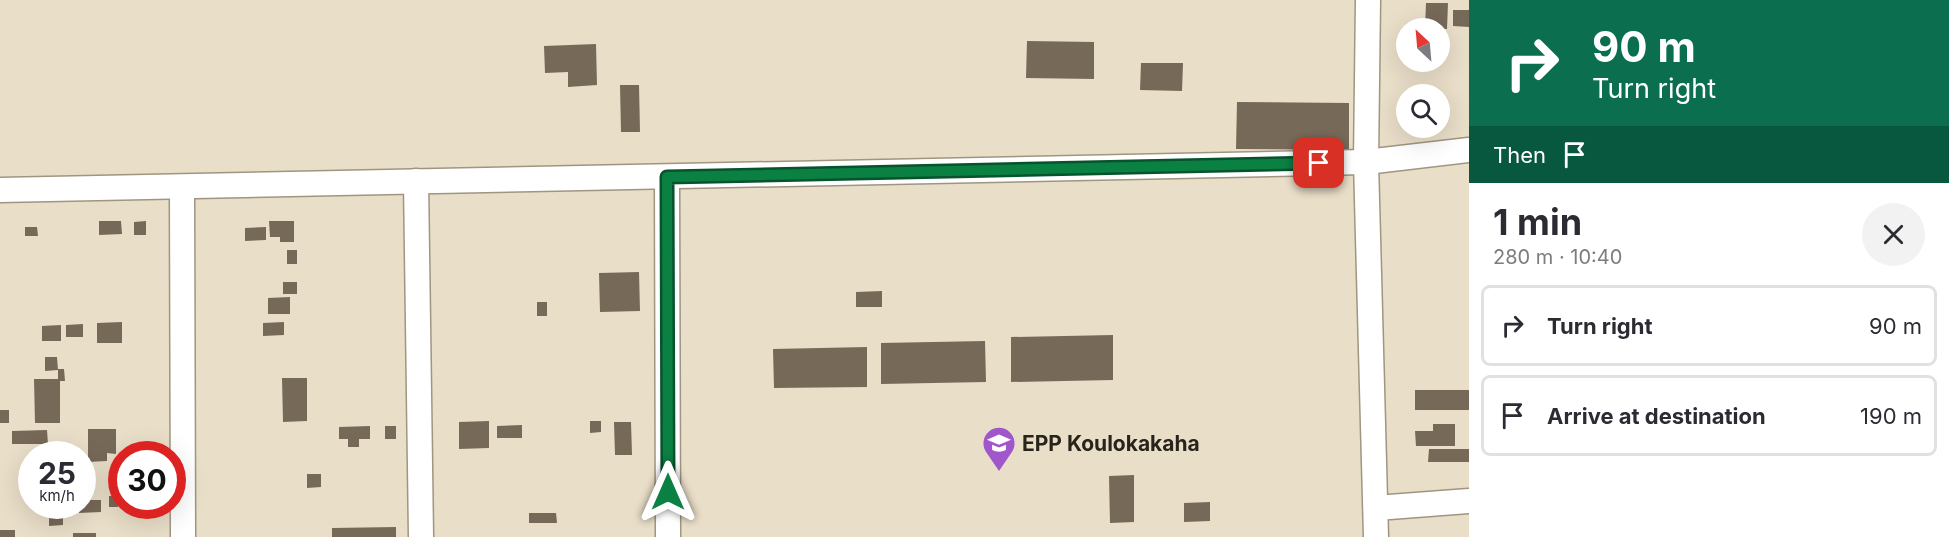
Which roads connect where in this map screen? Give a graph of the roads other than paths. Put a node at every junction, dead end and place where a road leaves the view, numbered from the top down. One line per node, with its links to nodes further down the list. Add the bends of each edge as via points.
1 (1368, 0): 3 (street)
2 (1469, 150): 3 (street)
3 (1366, 162): 4 (street); 9 (street)
4 (667, 177): 5 (street); 12 (street)
5 (416, 181): 6 (street); 11 (street)
6 (182, 187): 7 (street); 10 (street)
7 (0, 190)
8 (1469, 501): 9 (street)
9 (1376, 508): 13 (street)
10 (183, 537)
11 (421, 537)
12 (668, 537)
13 (1376, 537)

